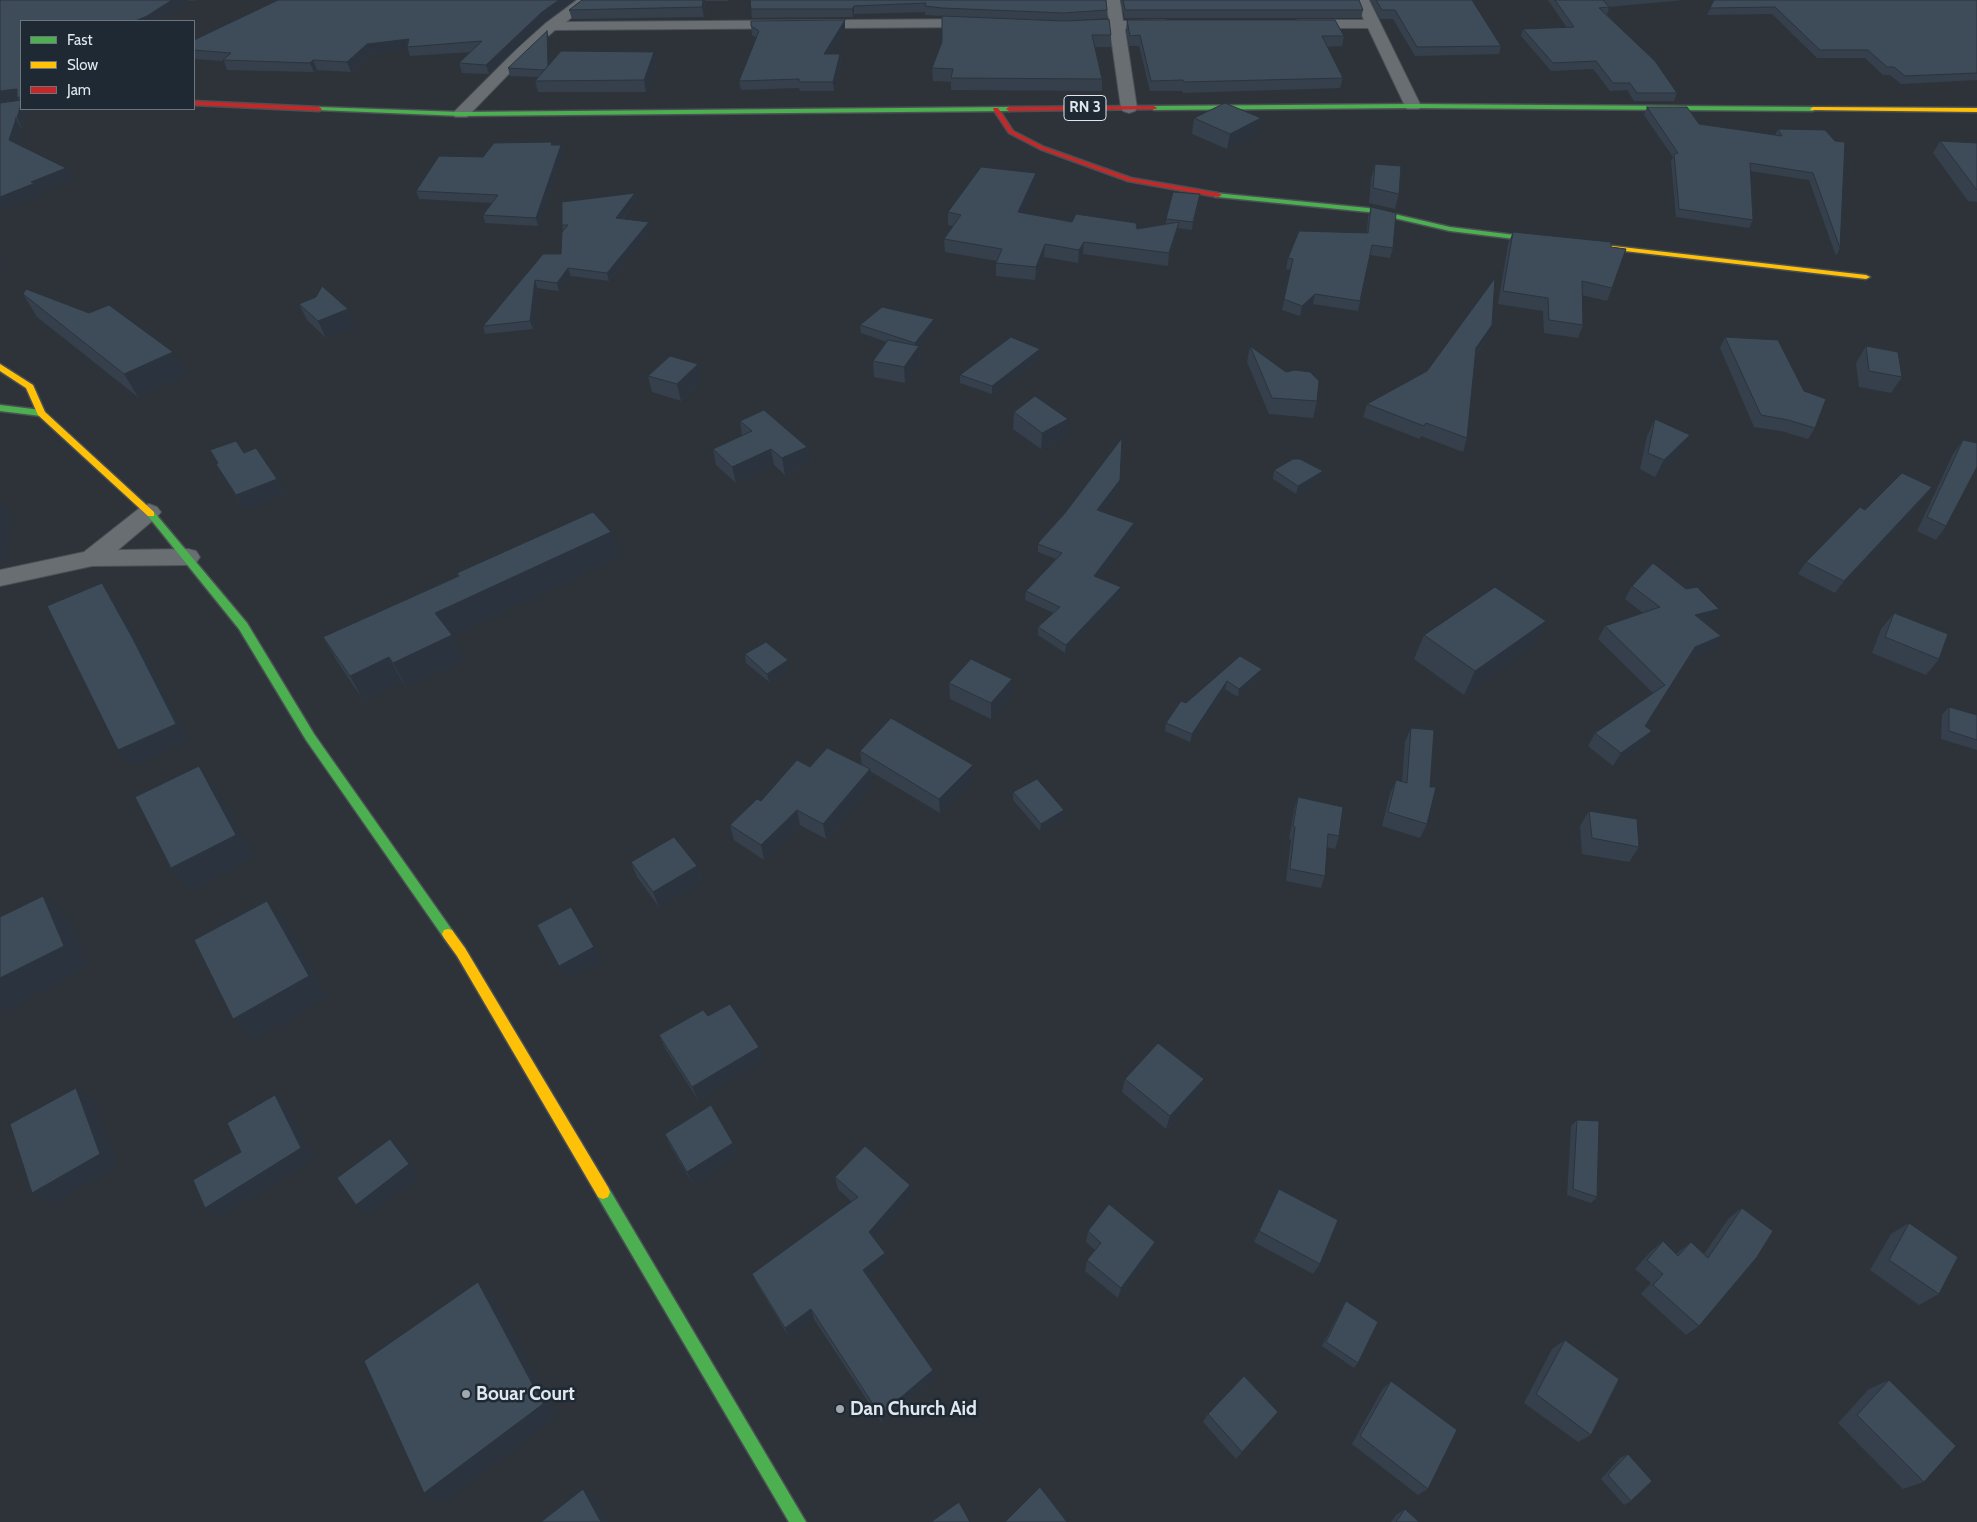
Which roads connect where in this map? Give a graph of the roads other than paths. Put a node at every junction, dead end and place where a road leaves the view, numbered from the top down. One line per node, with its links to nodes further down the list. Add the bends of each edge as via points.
1 (586, 0): 9 (street)
2 (1113, 0): 5 (street)
3 (1362, 0): 8 (street)
4 (996, 24): 9 (street)
5 (1116, 24): 6 (street); 10 (street); 13 (street)
6 (1175, 24)
7 (1284, 24): 8 (street)
8 (1372, 24): 12 (street)
9 (551, 26): 16 (street)
10 (1064, 27)
11 (195, 103): 16 (street, RN 3)
12 (1413, 106): 13 (street, RN 3); 15 (street, RN 3)
13 (1129, 108): 14 (street, RN 3)
14 (996, 109): 16 (street, RN 3); 17 (street, via 1010,132 1042,148 1130,180 1204,193 1368,210 1450,229)
15 (1977, 110)
16 (461, 114)
17 (1559, 242)
18 (1578, 244): 19 (street)
19 (1866, 277)
20 (0, 367): 22 (street, via 30,387)
21 (0, 408): 22 (street)
22 (41, 413): 23 (street)
23 (149, 512): 24 (street); 25 (street)
24 (188, 557): 25 (street); 27 (street, via 243,626 310,737 461,952)
25 (92, 558): 26 (street)
26 (0, 578)
27 (798, 1522)

